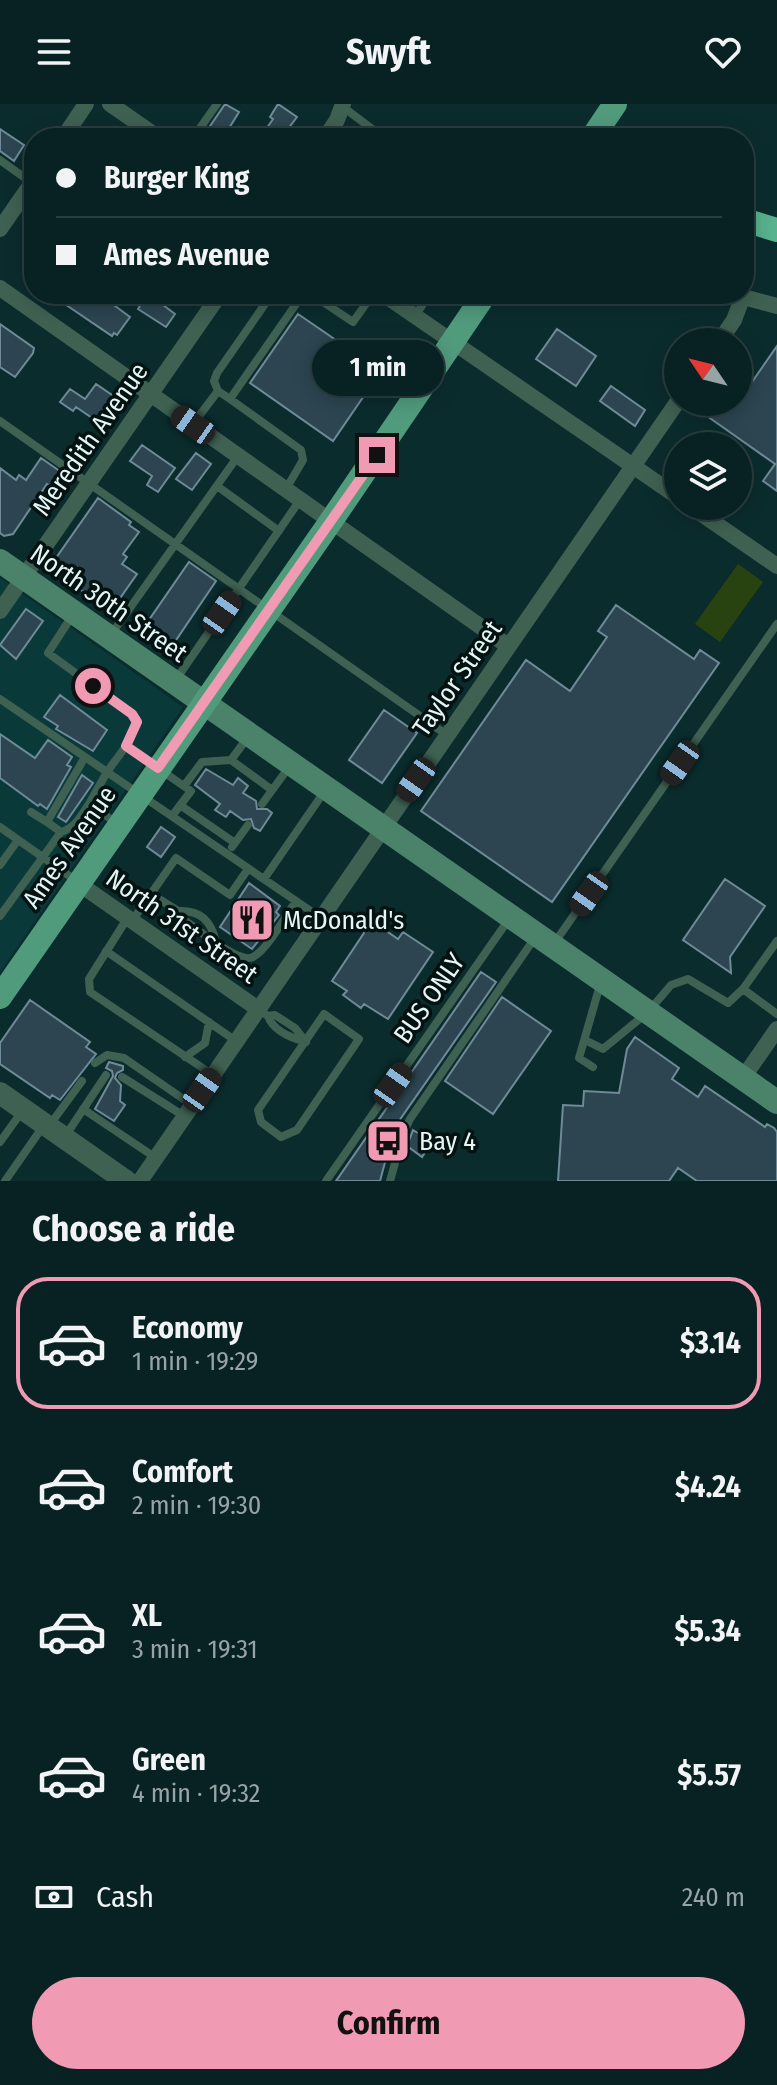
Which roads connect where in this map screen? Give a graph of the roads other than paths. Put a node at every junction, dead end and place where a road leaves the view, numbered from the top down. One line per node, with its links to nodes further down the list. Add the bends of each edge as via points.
1 (86, 104): 6 (street)
2 (110, 104): 7 (street)
3 (217, 104): 8 (lane)
4 (615, 104): 11 (main road)
5 (343, 106): 9 (street); 10 (lane)
6 (70, 128)
7 (145, 128)
8 (200, 128)
9 (331, 128)
10 (368, 128)
11 (599, 128)
12 (0, 160): 13 (lane)
13 (24, 176)
14 (24, 195): 16 (street)
15 (754, 223): 17 (highway)
16 (0, 229)
17 (777, 230)
18 (0, 288): 34 (street)
19 (754, 300): 29 (street)
20 (213, 304): 34 (street, Meredith Avenue)
21 (265, 304): 33 (lane, via 217,373)
22 (296, 304): 35 (lane)
23 (326, 304): 24 (lane, via 353,322)
24 (366, 304)
25 (398, 304): 30 (street)
26 (423, 304): 30 (lane)
27 (478, 304): 32 (main road, Ames Avenue)
28 (736, 304): 31 (street)
29 (777, 306)
30 (415, 316): 32 (street)
31 (729, 328)
32 (452, 342): 40 (street); 47 (main road, Ames Avenue)
33 (218, 391): 35 (lane); 38 (lane)
34 (150, 395): 38 (street); 41 (street, Meredith Avenue)
35 (230, 399): 44 (lane, via 301,450 303,460)
36 (668, 416): 40 (street, Taylor Street)
37 (0, 421): 41 (lane)
38 (193, 425): 39 (street)
39 (238, 456): 42 (lane); 44 (street)
40 (633, 466): 43 (street); 59 (street, Taylor Street)
41 (89, 483): 49 (lane); 52 (street, Meredith Avenue)
42 (217, 486): 48 (lane); 49 (lane)
43 (664, 487)
44 (286, 489): 45 (street)
45 (300, 500): 47 (street); 48 (lane)
46 (710, 520): 51 (street)
47 (331, 521): 54 (main road, Ames Avenue); 59 (street)
48 (279, 531): 53 (lane)
49 (175, 544): 53 (lane); 58 (lane)
50 (0, 561): 52 (main road, North 30th Street)
51 (777, 566)
52 (23, 578): 55 (street, Meredith Avenue); 56 (main road, North 30th Street)
53 (239, 589): 54 (lane); 60 (lane)
54 (269, 610): 62 (main road, Ames Avenue); 64 (lane)
55 (0, 611)
56 (74, 613): 58 (main road, North 30th Street); 65 (lane, via 48,653 132,714 137,722)
57 (777, 624): 101 (lane, BUS ONLY)
58 (109, 637): 60 (main road, North 30th Street)
59 (508, 646): 64 (street, Taylor Street)
60 (175, 682): 62 (main road, North 30th Street)
61 (0, 699): 66 (lane)
62 (204, 703): 63 (main road, North 30th Street); 69 (main road, Ames Avenue)
63 (250, 734): 67 (lane); 68 (main road, North 30th Street)
64 (447, 735): 84 (street, Taylor Street)
65 (126, 746): 69 (lane); 70 (lane)
66 (85, 757): 70 (lane); 80 (lane)
67 (231, 760): 71 (lane, via 202,762); 73 (lane)
68 (291, 763): 72 (main road, North 30th Street); 73 (lane)
69 (158, 768): 71 (lane); 74 (main road, Ames Avenue)
70 (107, 772): 74 (lane); 75 (lane)
71 (184, 786): 77 (lane, via 191,791)
72 (327, 788): 84 (main road, North 30th Street); 92 (lane)
73 (272, 790): 76 (lane)
74 (140, 794): 79 (lane); 81 (main road, Ames Avenue)
75 (90, 798): 81 (lane); 85 (lane, via 72,828)
76 (262, 804)
77 (180, 805): 79 (lane); 87 (lane)
78 (31, 812): 80 (lane)
79 (172, 816): 88 (lane)
80 (47, 822): 85 (lane)
81 (119, 824): 93 (main road, Ames Avenue)
82 (248, 825): 87 (lane)
83 (0, 827): 86 (lane)
84 (383, 828): 98 (main road, North 30th Street); 99 (street, Taylor Street)
85 (61, 832): 89 (lane)
86 (18, 840): 89 (lane); 90 (lane)
87 (235, 843): 88 (lane)
88 (227, 854): 91 (lane)
89 (42, 857): 93 (lane); 97 (lane)
90 (0, 865)
91 (248, 869): 92 (lane); 94 (lane, via 230,895 176,858)
92 (264, 879): 95 (lane)
93 (78, 883): 100 (street, North 31st Street); 107 (main road, Ames Avenue)
94 (151, 894): 96 (lane); 100 (lane)
95 (296, 901): 99 (lane); 103 (lane, via 252,958 236,956)
96 (178, 911): 103 (lane); 103 (lane, via 207,920)
97 (0, 916)
98 (510, 916): 101 (main road, North 30th Street); 137 (lane, BUS ONLY)
99 (321, 918): 108 (street, Taylor Street)
100 (130, 919): 104 (lane); 108 (street, North 31st Street)
101 (545, 940): 105 (main road, North 30th Street); 138 (lane, BUS ONLY, via 410,1119)
102 (777, 941): 106 (lane)
103 (216, 943)
104 (106, 951): 111 (lane); 116 (lane, via 89,979 92,995)
105 (602, 980): 109 (main road, North 30th Street); 113 (lane)
106 (743, 989): 109 (lane, via 728,1003 688,979 671,985); 110 (lane)
107 (0, 997)
108 (263, 1012): 114 (street, Taylor Street); 115 (lane, via 275,1027)
109 (648, 1012): 113 (lane, via 603,1049); 122 (main road, North 30th Street)
110 (777, 1014)
111 (209, 1022): 114 (lane); 116 (lane, via 205,1043)
112 (777, 1029): 122 (street)
113 (585, 1040): 118 (lane, via 579,1058)
114 (236, 1041): 120 (street, Taylor Street)
115 (306, 1042): 115 (lane, via 258,1110 261,1122 281,1137 297,1130 359,1039 324,1014)
116 (185, 1057): 120 (lane)
117 (95, 1063): 130 (lane, via 107,1055 124,1058)
118 (593, 1067)
119 (106, 1075): 126 (lane)
120 (213, 1075): 130 (street, Taylor Street)
121 (122, 1077): 130 (lane)
122 (743, 1078): 127 (main road, North 30th Street)
123 (82, 1081): 124 (lane)
124 (76, 1090): 126 (lane); 131 (lane)
125 (0, 1093): 128 (street)
126 (89, 1099): 129 (lane)
127 (777, 1102)
128 (23, 1109): 131 (street); 132 (lane)
129 (83, 1109): 131 (lane); 133 (lane)
130 (188, 1110): 133 (street, Taylor Street)
131 (53, 1130): 134 (lane); 135 (street)
132 (0, 1142)
133 (156, 1158): 136 (street, Taylor Street)
134 (5, 1181)
135 (126, 1181)
136 (140, 1181)
137 (326, 1181)
138 (390, 1181)

